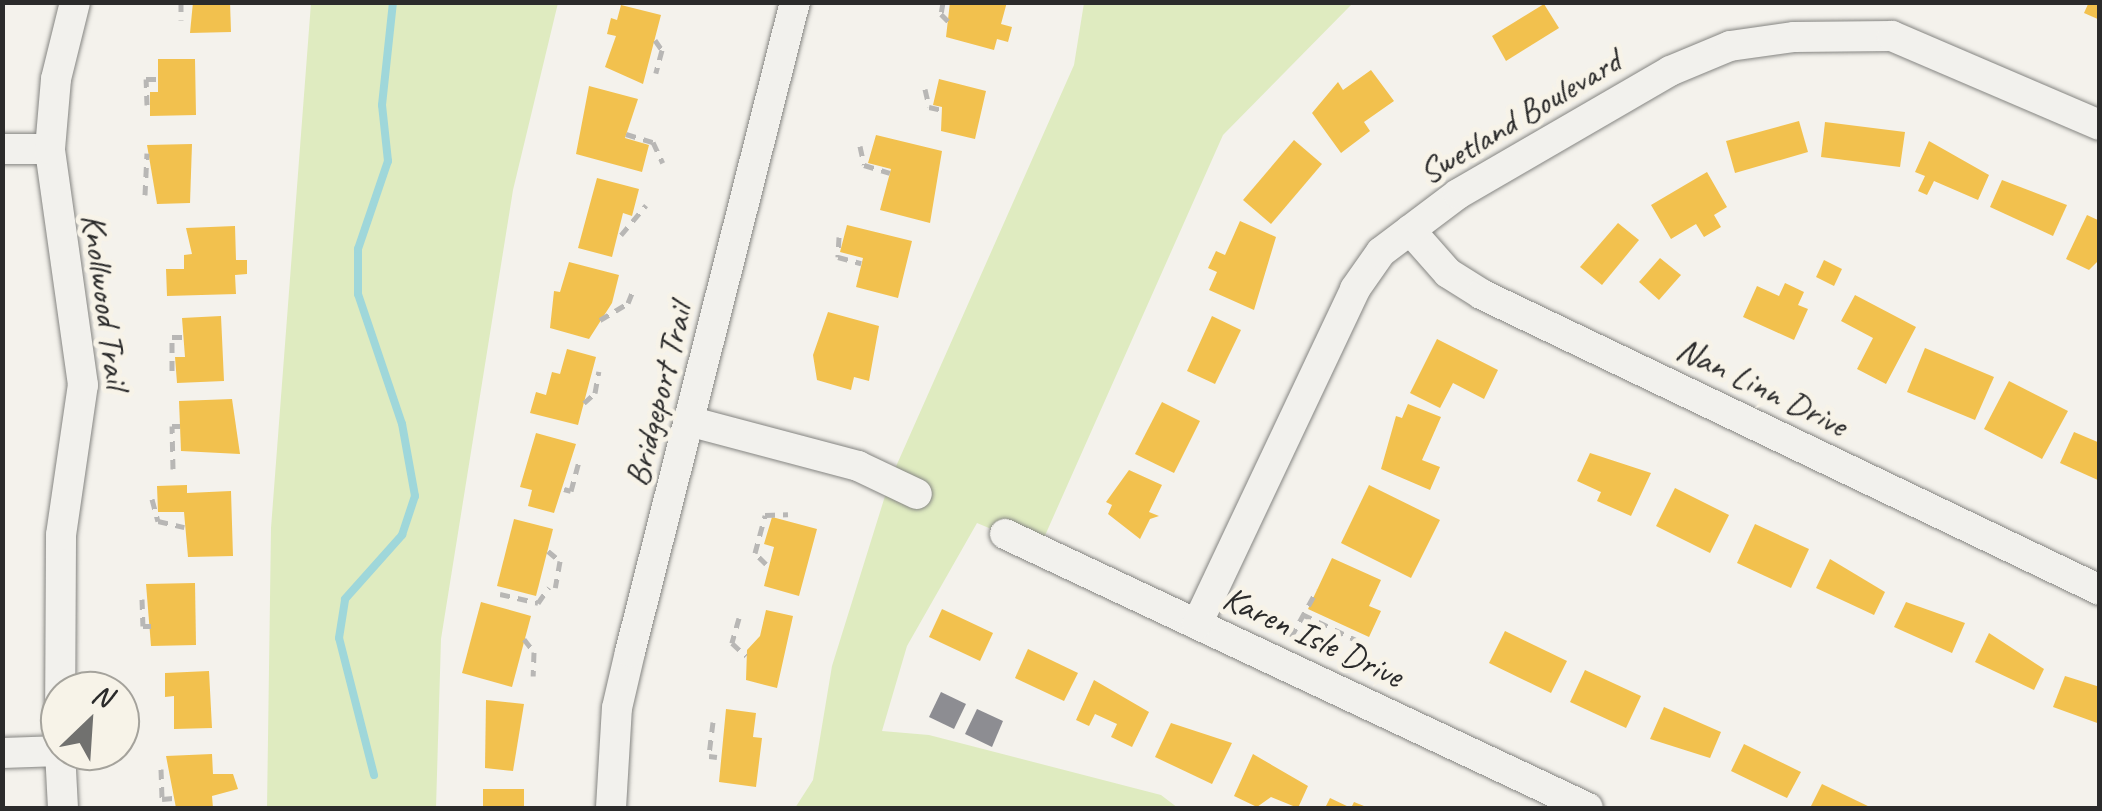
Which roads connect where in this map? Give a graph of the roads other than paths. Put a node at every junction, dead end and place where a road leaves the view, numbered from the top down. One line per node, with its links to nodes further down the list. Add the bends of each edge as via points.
1 (75, 2): 5 (street, Knollwood Trail, via 56,79)
2 (795, 2): 7 (street, Bridgeport Trail)
3 (2100, 125): 6 (street, Swetland Boulevard, via 1892,36 1746,44 1670,70)
4 (2, 149): 5 (street)
5 (50, 149): 12 (street, Knollwood Trail, via 83,385 61,536)
6 (1410, 230): 10 (street, Nan Linn Drive, via 1448,273 1481,294); 11 (street, Swetland Boulevard, via 1381,252 1355,290)
7 (692, 422): 8 (street, via 858,466); 17 (street, Bridgeport Trail, via 618,708)
8 (917, 494)
9 (1006, 534): 11 (street, Karen Isle Drive)
10 (2100, 590)
11 (1197, 624): 18 (street, Karen Isle Drive)
12 (60, 671)
13 (40, 752): 14 (street)
14 (2, 754)
15 (61, 771): 16 (street)
16 (63, 808)
17 (611, 808)
18 (1588, 808)

